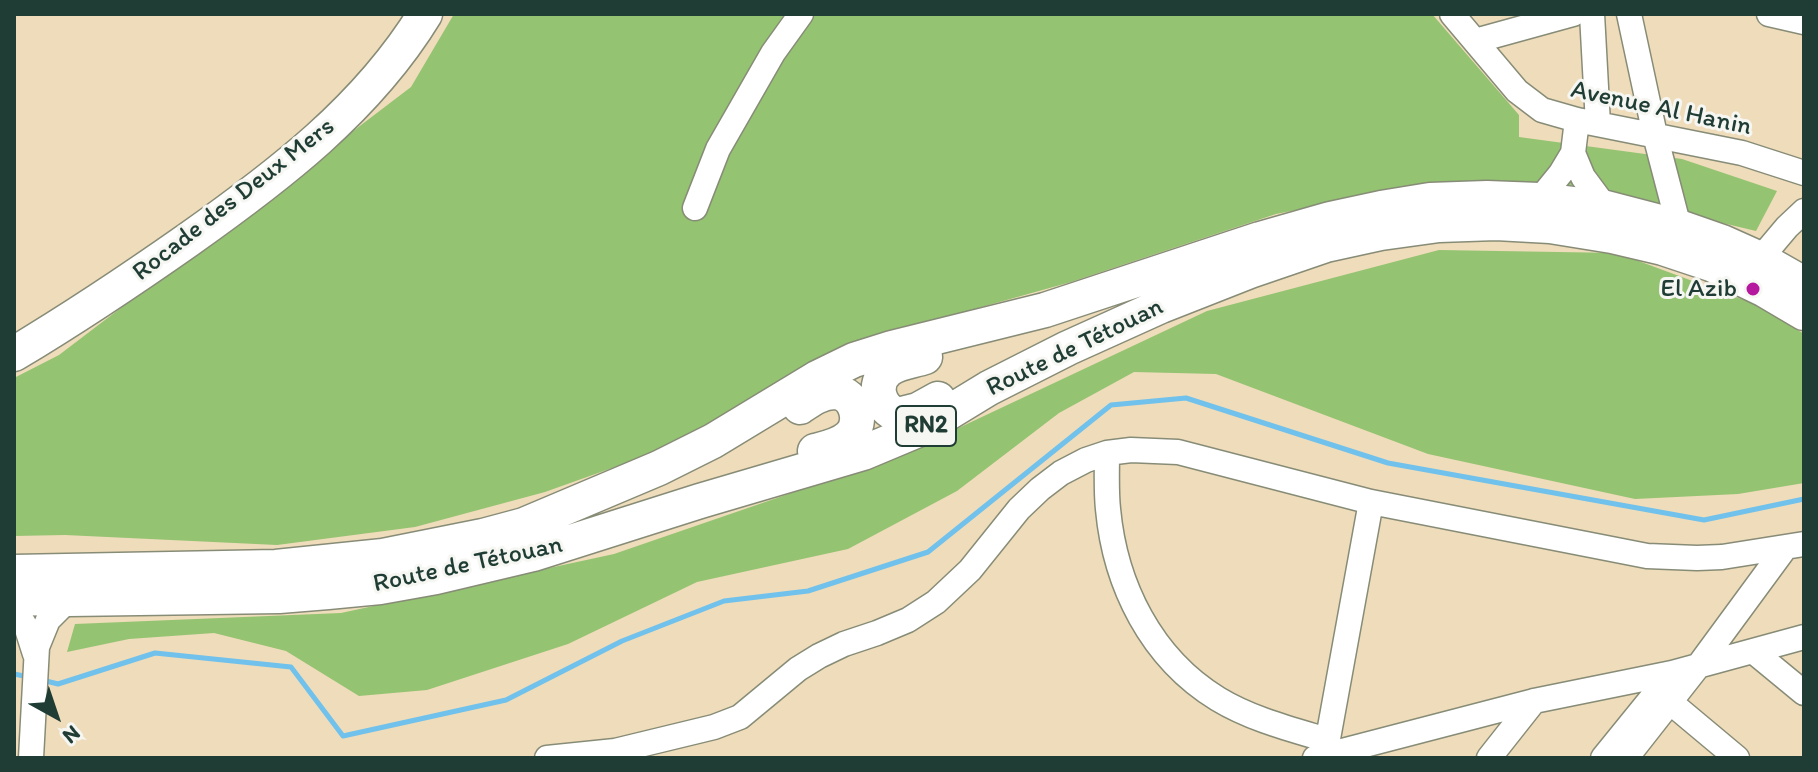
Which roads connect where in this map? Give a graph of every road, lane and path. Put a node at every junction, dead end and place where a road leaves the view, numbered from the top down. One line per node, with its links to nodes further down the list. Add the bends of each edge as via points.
1 (400, 14): 24 (highway, Rocade des Deux Mers, via 345,87 289,140 149,244)
2 (425, 14): 25 (highway, Rocade des Deux Mers, via 377,81 300,155 132,279)
3 (801, 14): 16 (street, via 718,149)
4 (1452, 14): 10 (street, Avenue Al Hanin)
5 (1573, 14): 10 (street)
6 (1592, 14): 11 (street)
7 (1629, 14): 12 (street)
8 (1769, 14): 9 (street)
9 (1804, 22)
10 (1475, 41): 11 (street, Avenue Al Hanin, via 1526,99 1553,115)
11 (1588, 122): 12 (street, Avenue Al Hanin); 13 (street)
12 (1655, 135): 14 (street, Avenue Al Hanin, via 1742,153); 19 (street)
13 (1573, 153): 15 (street); 17 (street)
14 (1804, 173)
15 (1539, 200): 17 (highway, Route de Tétouan / RN2); 20 (highway, Route de Tétouan / RN2, via 1430,200 1330,219)
16 (695, 208)
17 (1606, 208): 19 (highway, Route de Tétouan / RN2)
18 (1804, 211): 21 (street)
19 (1679, 227): 21 (highway, Route de Tétouan / RN2)
20 (1255, 255): 20 (highway, via 897,365 882,378 880,397 892,413 918,410 1097,319 1210,280); 23 (highway, Route de Tétouan / RN2, via 1453,225 1550,226 1663,248 1711,264); 28 (highway, Route de Tétouan / RN2, via 885,445 700,501); 28 (highway, Route de Tétouan / RN2, via 854,360)
21 (1760, 259): 22 (highway, Route de Tétouan / RN2)
22 (1804, 284)
23 (1804, 313)
24 (14, 332)
25 (14, 354)
26 (1107, 453): 27 (street, via 1178,452); 42 (street, via 1117,561 1158,647 1219,699); 44 (street, via 1061,473 1040,489 936,602 908,620 819,656 740,717 615,751)
27 (1371, 502): 29 (street, via 1647,556 1722,557); 42 (street)
28 (529, 540): 28 (highway, via 834,445 855,429 855,408 840,393 819,395 726,449); 30 (highway, Route de Tétouan / RN2, via 276,567); 32 (highway, Route de Tétouan / RN2, via 436,577 380,587 279,596)
29 (1794, 546): 36 (street)
30 (14, 572)
31 (14, 598): 32 (highway, Route de Tétouan / RN2)
32 (69, 599): 37 (street, via 43,628)
33 (14, 607): 37 (street, via 27,629)
34 (1804, 637): 35 (street)
35 (1753, 651): 36 (street); 39 (street)
36 (1699, 665): 38 (street); 41 (street)
37 (35, 671): 43 (street)
38 (1672, 673): 40 (street); 46 (street)
39 (1804, 693)
40 (1534, 701): 42 (street); 45 (street)
41 (1670, 702): 47 (street); 48 (street)
42 (1327, 753)
43 (31, 758)
44 (547, 758)
45 (1489, 758)
46 (1603, 758)
47 (1626, 758)
48 (1737, 758)

